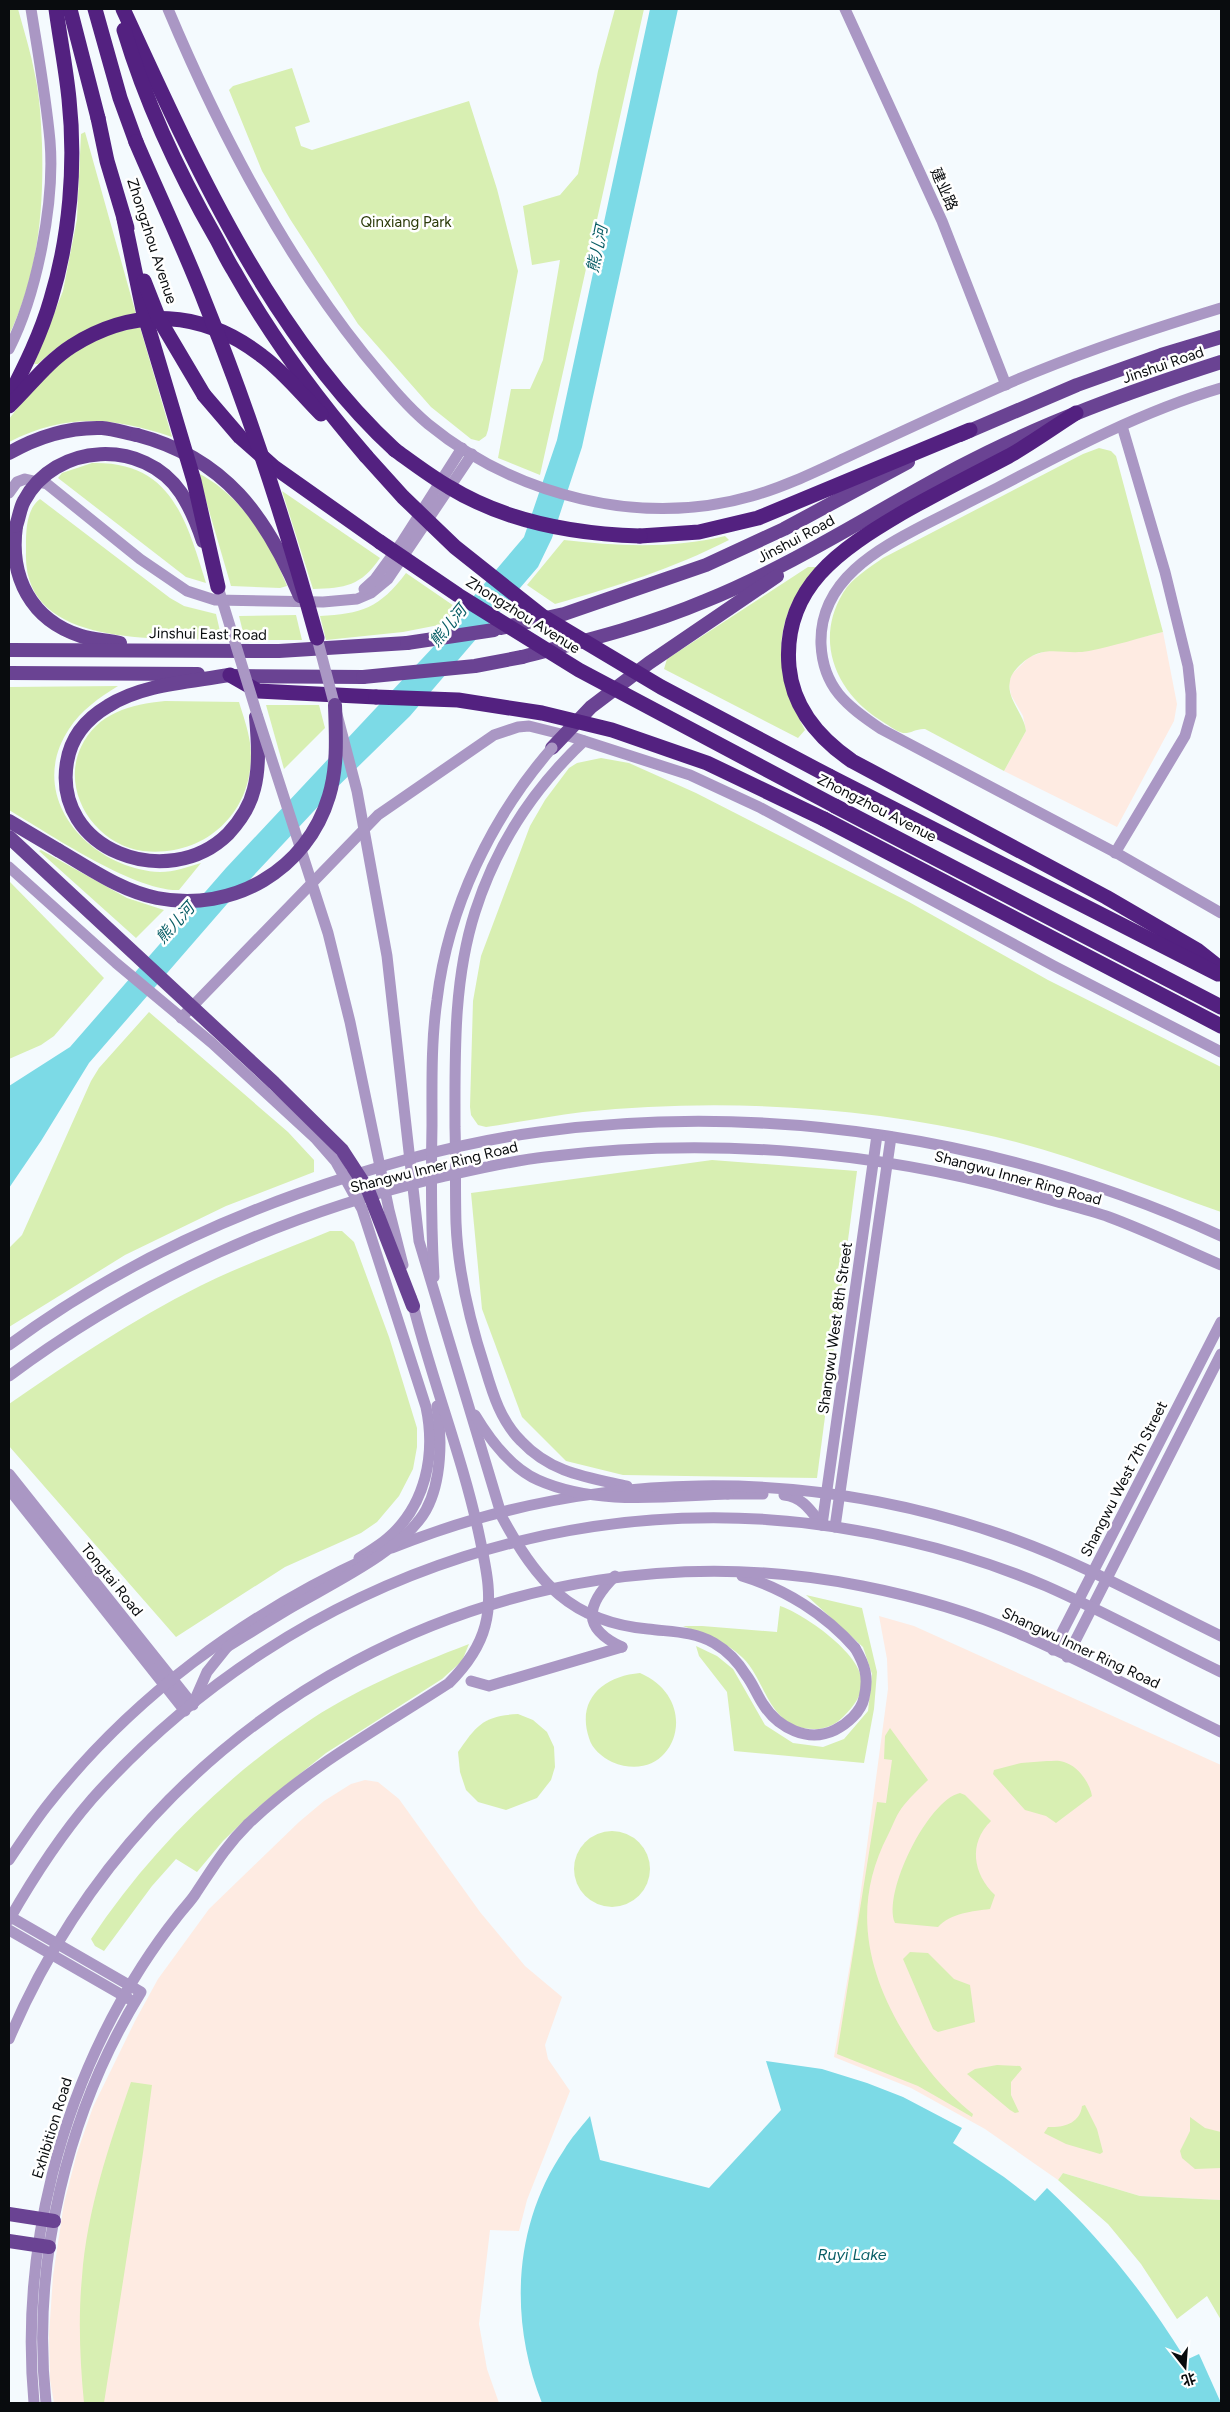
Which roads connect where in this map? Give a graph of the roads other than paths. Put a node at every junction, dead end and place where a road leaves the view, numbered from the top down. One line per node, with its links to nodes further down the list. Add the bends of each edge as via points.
1 (31, 9): 12 (street, via 50,143 50,184 38,263)
2 (56, 9): 16 (highway, via 69,100 71,140 64,245 51,301 27,363)
3 (70, 9): 9 (highway, Zhongzhou Avenue, bridge)
4 (95, 9): 27 (highway, bridge, via 136,142 233,374 295,557)
5 (118, 9): 23 (highway, Zhongzhou Avenue, via 152,109 194,201 234,272 284,348)
6 (123, 9): 20 (highway, bridge, via 210,190 260,277 305,346 376,432 395,450 449,487 511,515 584,532 640,536 699,532 758,518)
7 (168, 9): 21 (street, via 186,52 265,206 325,303 415,412)
8 (845, 9): 14 (street, 建业路, via 942,221)
9 (124, 219): 26 (highway, bridge, via 143,310 194,481); 45 (highway, Zhongzhou Avenue, bridge, via 159,319 204,395 240,437 274,468 458,595 579,670)
10 (1221, 308): 14 (street, via 1146,331)
11 (1221, 337): 20 (main road, Jinshui Road, via 1077,385)
12 (9, 349)
13 (1221, 362): 18 (main road, Jinshui Road)
14 (1006, 385): 21 (street, via 804,477 750,497 697,506 616,506 567,495 512,475)
15 (1221, 388): 19 (street)
16 (9, 397)
17 (9, 406): 23 (highway, via 55,359 90,336 127,322 186,320 221,330 262,356)
18 (1076, 413): 25 (main road, Jinshui Road, via 961,466); 43 (highway, via 1010,455 855,541 825,567 809,586 793,625 788,659 791,680 805,715 831,747 852,762 1106,897 1198,950)
19 (1122, 426): 40 (street, via 1165,572 1192,694 1185,736); 40 (street, via 885,546 848,574 824,614 821,634 826,673 848,707 881,730)
20 (970, 430): 28 (main road, Jinshui Road, bridge, via 784,529 706,565 574,612 494,630)
21 (467, 451): 24 (street, via 375,580 343,600 251,602 200,596 140,559 47,484 25,479 17,482)
22 (9, 452): 27 (main road, bridge, via 50,435 102,428 159,441 190,456 235,490 262,521 286,563)
23 (366, 456): 44 (highway, Zhongzhou Avenue, bridge, via 455,547 542,616 661,687)
24 (9, 493)
25 (836, 536): 32 (main road, Jinshui Road, bridge, via 783,566 687,608 621,632 522,657 475,666 363,677); 35 (main road, via 648,663 591,707)
26 (218, 587): 30 (main road, bridge, via 200,531 181,493 148,464 108,453 84,455 50,472 24,501 14,543 18,575 36,608 49,620 83,636); 34 (street, bridge)
27 (317, 638): 33 (street, bridge)
28 (408, 643): 30 (main road, Jinshui East Road, via 279,651)
29 (9, 650): 30 (main road, Jinshui East Road)
30 (182, 650)
31 (9, 673): 32 (main road)
32 (229, 675): 34 (main road, bridge, via 137,693 108,705 84,725 74,739 64,776 74,813 84,828 98,840 131,858 151,862 184,859 219,842 236,826 254,788 258,744); 47 (highway, bridge, via 258,691 458,700 542,713 612,730 707,763 824,820)
33 (335, 705): 38 (main road, bridge, via 334,774 330,796 313,834 284,867 231,896 182,902 138,893); 59 (street, bridge, via 357,791 386,946 401,1064 414,1215)
34 (256, 712): 60 (street, bridge, via 328,933)
35 (565, 735): 36 (street); 37 (main road); 46 (street, via 529,726 508,729 494,735 378,815)
36 (584, 741): 48 (street, via 690,775 758,807); 51 (street, via 536,792 512,830 475,911 457,1004)
37 (552, 748): 59 (street, bridge, via 534,769 494,830 457,912 441,975 434,1028 432,1087 431,1227)
38 (9, 821)
39 (9, 836): 60 (main road, bridge, via 342,1150 368,1190)
40 (1115, 853): 42 (street)
41 (9, 866): 46 (street)
42 (1221, 913)
43 (1221, 969)
44 (1221, 976)
45 (1221, 1007)
46 (181, 1018): 55 (street, via 315,1138)
47 (1221, 1026)
48 (1221, 1052)
49 (877, 1135): 50 (street, Shangwu Inner Ring Road); 51 (street, Shangwu Inner Ring Road, via 808,1126 680,1122 539,1132); 52 (street, Shangwu West 8th Street)
50 (890, 1137): 53 (street, Shangwu West 8th Street); 57 (street, Shangwu Inner Ring Road, via 970,1152 1082,1182)
51 (456, 1148): 54 (street); 55 (street, Shangwu Inner Ring Road)
52 (874, 1161): 53 (street, Shangwu Inner Ring Road); 54 (street, Shangwu Inner Ring Road, via 805,1153 672,1148 542,1157); 70 (street, Shangwu West 8th Street)
53 (887, 1163): 58 (street, Shangwu Inner Ring Road, via 1005,1187 1107,1217); 71 (street, Shangwu West 8th Street)
54 (456, 1174): 56 (street, Shangwu Inner Ring Road); 68 (street, via 456,1225 467,1301 478,1348 500,1413 520,1440 546,1462 570,1474)
55 (346, 1177): 56 (street); 62 (street, Shangwu Inner Ring Road, via 261,1207 128,1268 83,1294)
56 (358, 1200): 65 (street, Shangwu Inner Ring Road, via 270,1230 148,1286 96,1315); 74 (street, via 426,1407 430,1457 420,1494 399,1526 388,1538)
57 (1221, 1236)
58 (1221, 1266)
59 (435, 1299): 66 (street, bridge)
60 (413, 1306): 64 (street, bridge)
61 (1221, 1322): 76 (street, Shangwu West 7th Street)
62 (9, 1345)
63 (1221, 1354): 78 (street, Shangwu West 7th Street)
64 (429, 1360): 87 (street, bridge, via 440,1425 438,1469 427,1509 404,1537 372,1560 227,1647 207,1672); 94 (street, Exhibition Road, bridge, via 472,1503 488,1577 489,1599 478,1645 464,1669 449,1683 305,1776 248,1824 226,1846)
65 (9, 1376)
66 (466, 1400): 72 (street, bridge, via 504,1454 538,1480 606,1495 772,1493 795,1496); 75 (street, bridge, via 507,1526 544,1583 576,1608 606,1621 648,1630 686,1632 714,1643 742,1669 776,1721 791,1730 810,1735 841,1727 863,1701 867,1672 855,1648 806,1604 759,1581)
67 (9, 1474): 85 (street, Tongtai Road)
68 (638, 1488): 70 (street, via 728,1485); 74 (street, via 576,1496 488,1516 420,1536)
69 (9, 1489): 85 (street, Tongtai Road)
70 (827, 1493): 71 (street); 72 (street, Shangwu West 8th Street)
71 (840, 1495): 73 (street, Shangwu West 8th Street); 76 (street, via 962,1522 1062,1558)
72 (822, 1525): 73 (street); 87 (street, via 728,1518 616,1522 539,1536 470,1554 399,1580 322,1616 257,1656)
73 (835, 1526): 79 (street, via 953,1553 1040,1584)
74 (341, 1570): 85 (street, via 263,1613)
75 (726, 1571): 77 (street, Shangwu Inner Ring Road); 82 (street, Shangwu Inner Ring Road, via 824,1579 894,1593 980,1618)
76 (1093, 1574): 78 (street); 79 (street, Shangwu West 7th Street)
77 (615, 1576): 86 (street, via 599,1591 592,1615 602,1635 622,1647 489,1686); 92 (street, Shangwu Inner Ring Road, via 535,1592 450,1617 347,1664 288,1700 215,1756 176,1791 110,1866)
78 (1107, 1580): 80 (street, Shangwu West 7th Street); 81 (street)
79 (1078, 1602): 80 (street); 82 (street, Shangwu West 7th Street)
80 (1092, 1609): 83 (street, Shangwu West 7th Street); 84 (street)
81 (1221, 1636)
82 (1053, 1650): 83 (street, Shangwu Inner Ring Road)
83 (1067, 1657): 88 (street, Shangwu Inner Ring Road)
84 (1221, 1672)
85 (168, 1682): 87 (street, Tongtai Road); 89 (street, via 110,1735 69,1779)
86 (471, 1682)
87 (189, 1708): 90 (street, via 133,1756 90,1801)
88 (1221, 1732)
89 (9, 1860)
90 (9, 1918): 92 (street)
91 (9, 1930): 93 (street)
92 (57, 1944): 93 (street, Shangwu Inner Ring Road); 94 (street)
93 (51, 1954): 95 (street); 97 (street, Shangwu Inner Ring Road)
94 (130, 1986): 95 (street, Exhibition Road); 96 (street, Exhibition Road, via 141,1992)
95 (124, 1996): 96 (street); 99 (street, Exhibition Road, via 80,2086 54,2166)
96 (134, 2002): 99 (street, Exhibition Road, via 93,2084)
97 (9, 2039)
98 (9, 2214): 99 (main road)
99 (48, 2220): 101 (street, Exhibition Road)
100 (9, 2241): 101 (main road)
101 (44, 2247): 102 (street, Exhibition Road, via 31,2343); 103 (street, Exhibition Road)
102 (34, 2403)
103 (46, 2403)

